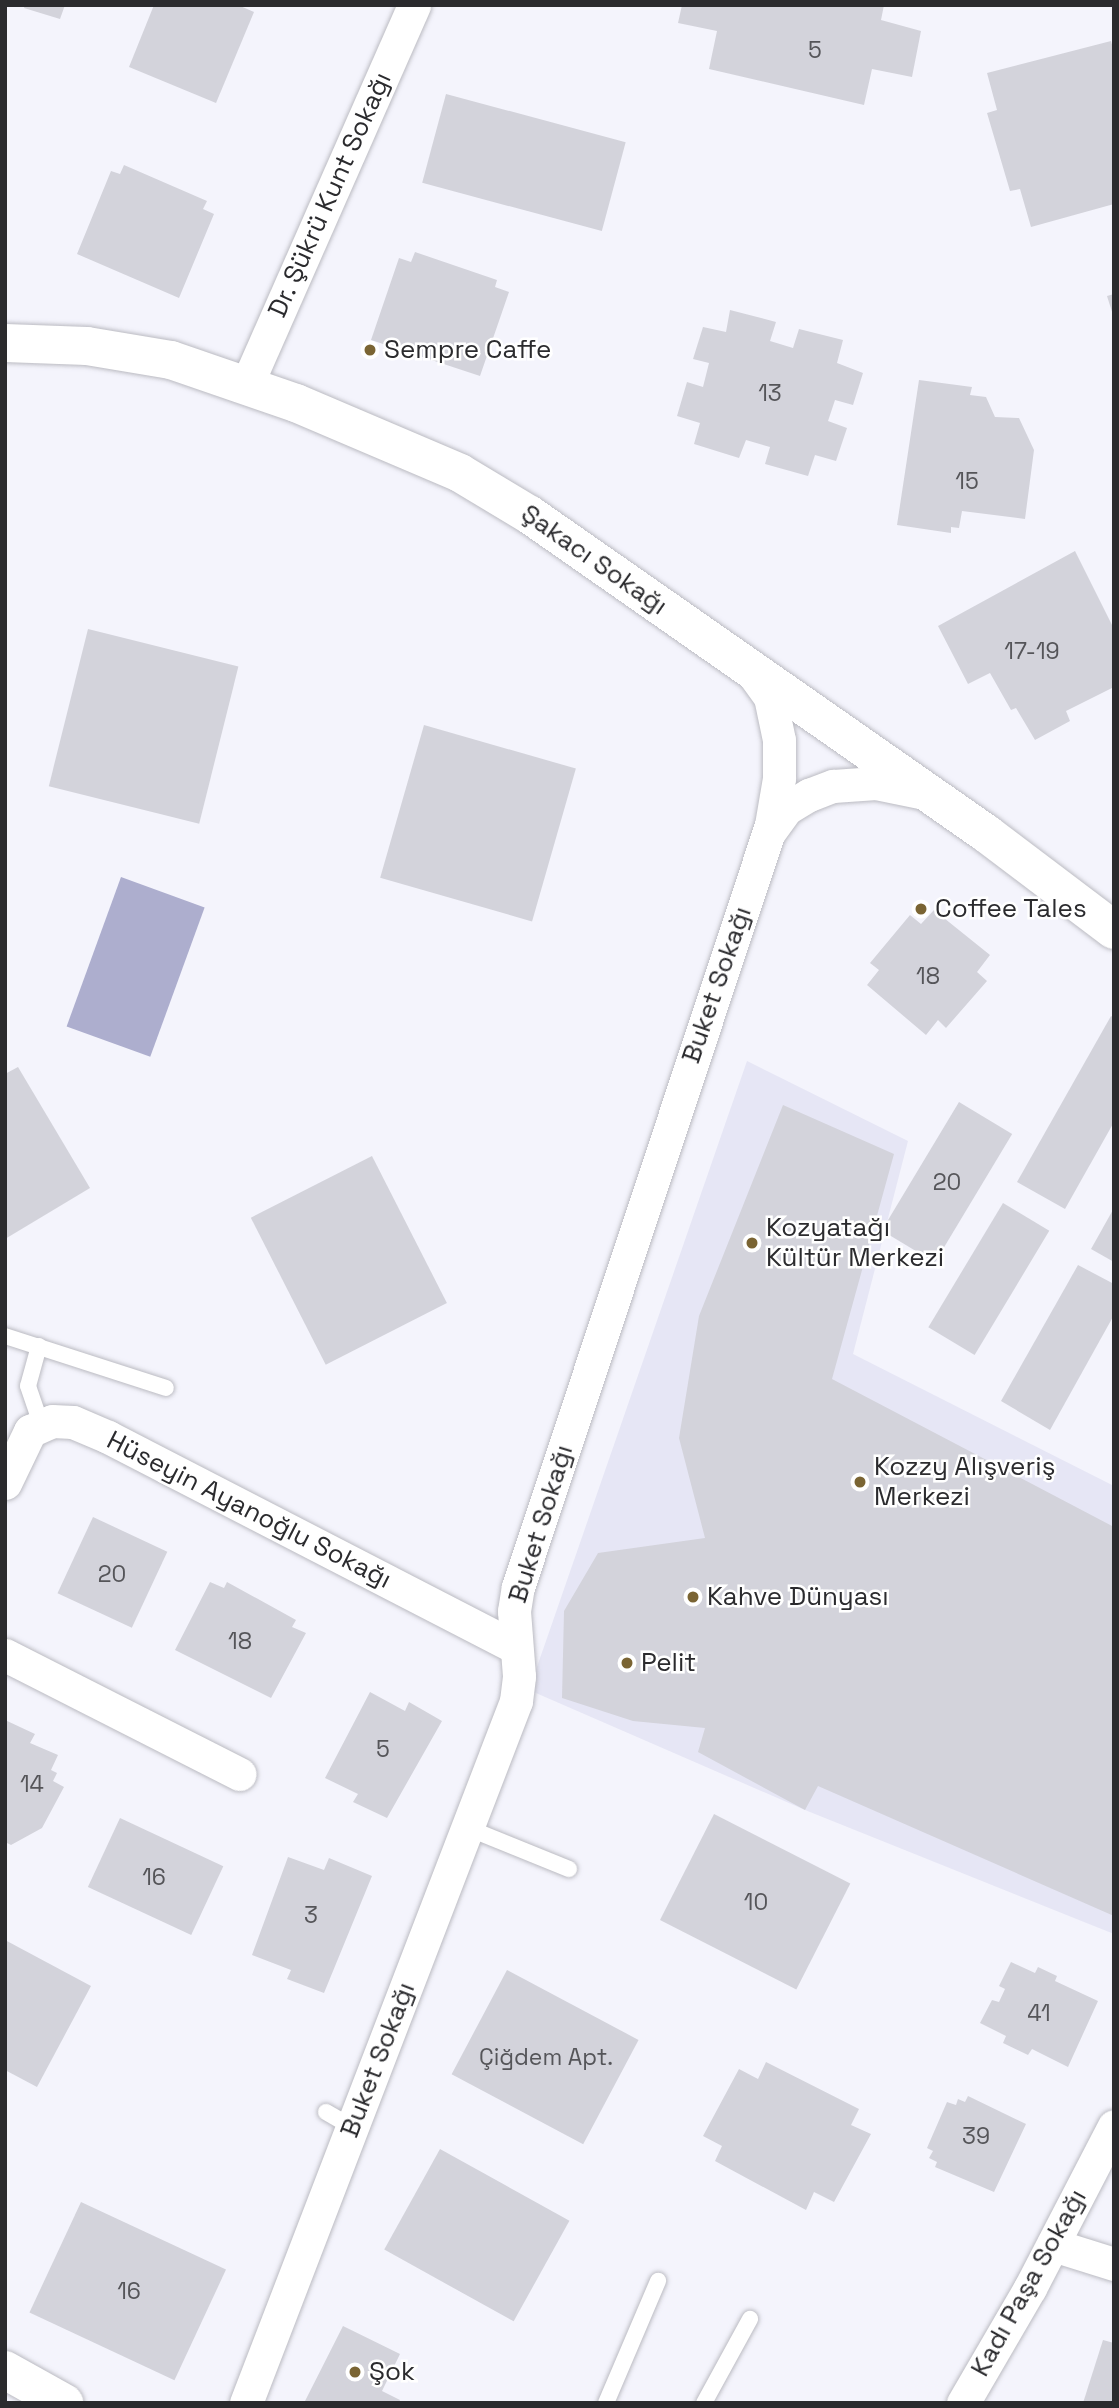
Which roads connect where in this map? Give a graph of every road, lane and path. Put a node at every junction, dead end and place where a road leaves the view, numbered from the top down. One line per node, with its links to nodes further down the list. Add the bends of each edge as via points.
1 (414, 5): 3 (street, Dr. Şükrü Kunt Sokağı)
2 (5, 343): 3 (street, Şakacı Sokağı, via 124,350)
3 (247, 384): 4 (street, Şakacı Sokağı, via 481,484)
4 (748, 669): 5 (street, Şakacı Sokağı); 6 (street, Buket Sokağı, via 770,697 779,740 779,778)
5 (927, 793): 6 (street, Buket Sokağı, via 876,783 833,786 787,808); 7 (street, Şakacı Sokağı)
6 (768, 837): 13 (street, Buket Sokağı, via 517,1587)
7 (1114, 930)
8 (5, 1336): 9 (lane)
9 (39, 1346): 10 (lane); 11 (lane, via 27,1386)
10 (166, 1388)
11 (41, 1424): 12 (street, via 22,1442); 13 (street, Hüseyin Ayanoğlu Sokağı, via 60,1420 88,1427)
12 (5, 1483)
13 (516, 1647): 16 (street, Buket Sokağı, via 516,1701)
14 (5, 1655): 15 (street)
15 (240, 1774)
16 (468, 1828): 17 (lane); 25 (street, Buket Sokağı, via 339,2119)
17 (569, 1869)
18 (1114, 2126): 19 (street, Kadı Paşa Sokağı)
19 (1053, 2245): 20 (street); 28 (street, Kadı Paşa Sokağı)
20 (1114, 2264)
21 (658, 2281): 26 (lane)
22 (750, 2319): 27 (lane)
23 (11, 2375): 24 (street)
24 (64, 2403)
25 (246, 2403)
26 (606, 2403)
27 (704, 2403)
28 (963, 2403)

